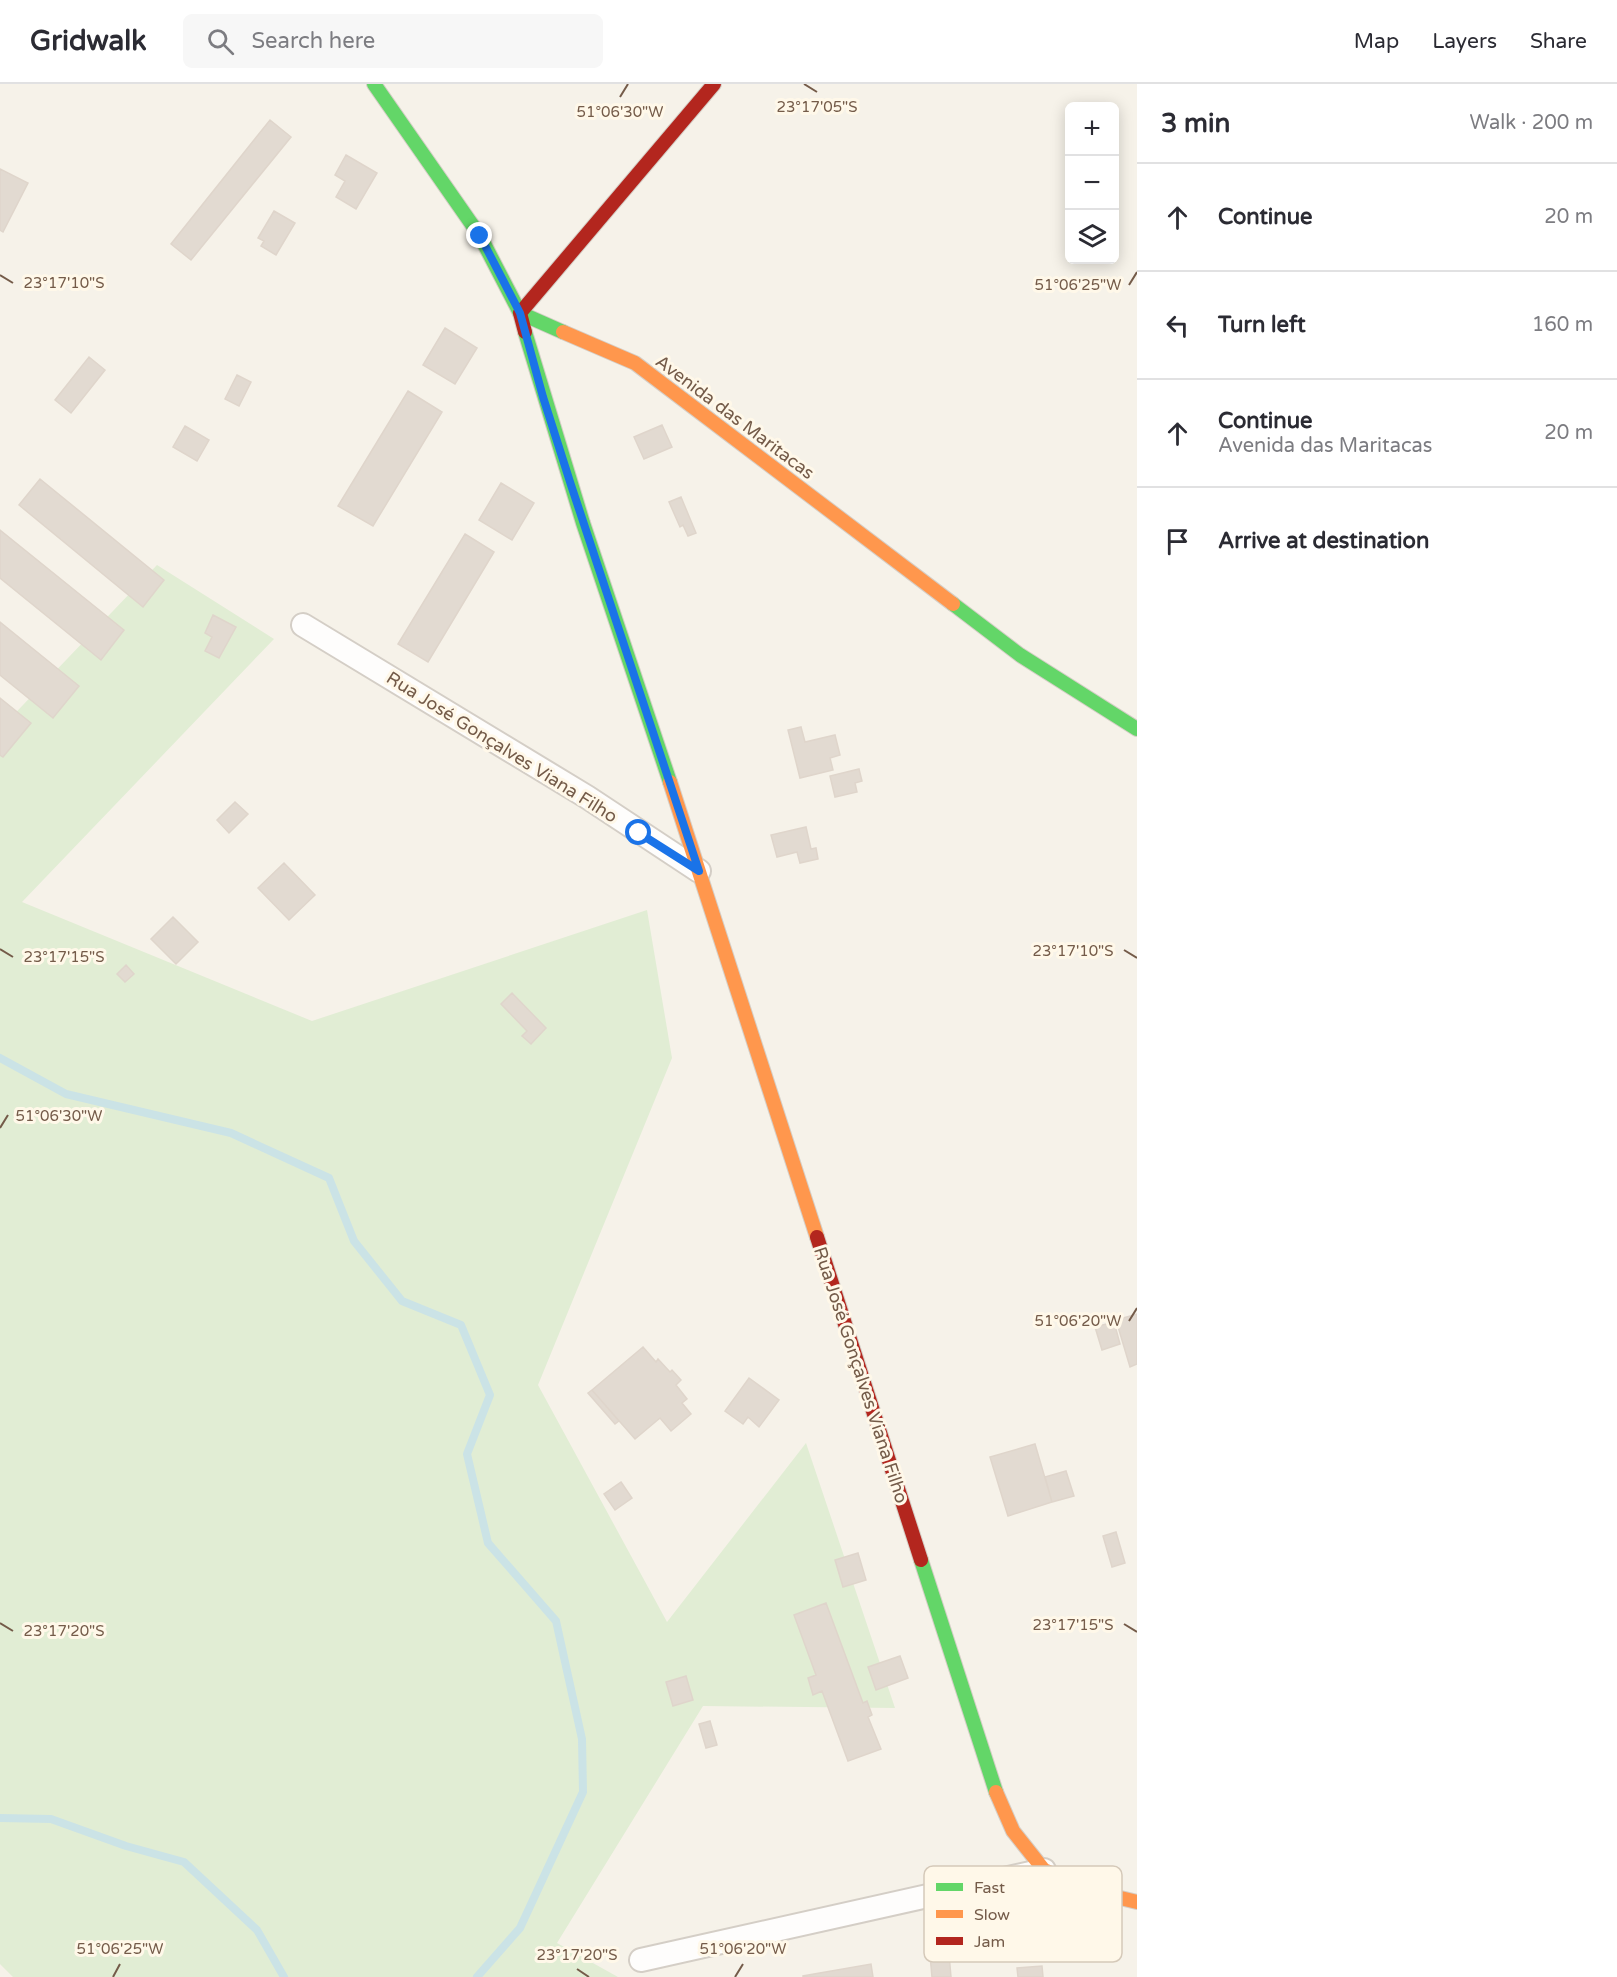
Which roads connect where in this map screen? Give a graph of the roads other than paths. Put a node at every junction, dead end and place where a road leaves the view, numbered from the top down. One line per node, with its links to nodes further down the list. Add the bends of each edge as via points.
1 (374, 84): 3 (street, via 480,236)
2 (714, 84): 3 (street)
3 (520, 313): 5 (street, Avenida das Maritacas, via 634,363 1020,655); 6 (street, Rua José Gonçalves Viana Filho, via 571,485)
4 (303, 625): 6 (street, Rua José Gonçalves Viana Filho, via 587,797)
5 (1137, 729)
6 (699, 871): 7 (street, Rua José Gonçalves Viana Filho, via 996,1793 1013,1831)
7 (1041, 1866)
8 (924, 1897): 11 (street)
9 (1122, 1898): 10 (street, Rua José Gonçalves Viana Filho)
10 (1137, 1902)
11 (641, 1960)

